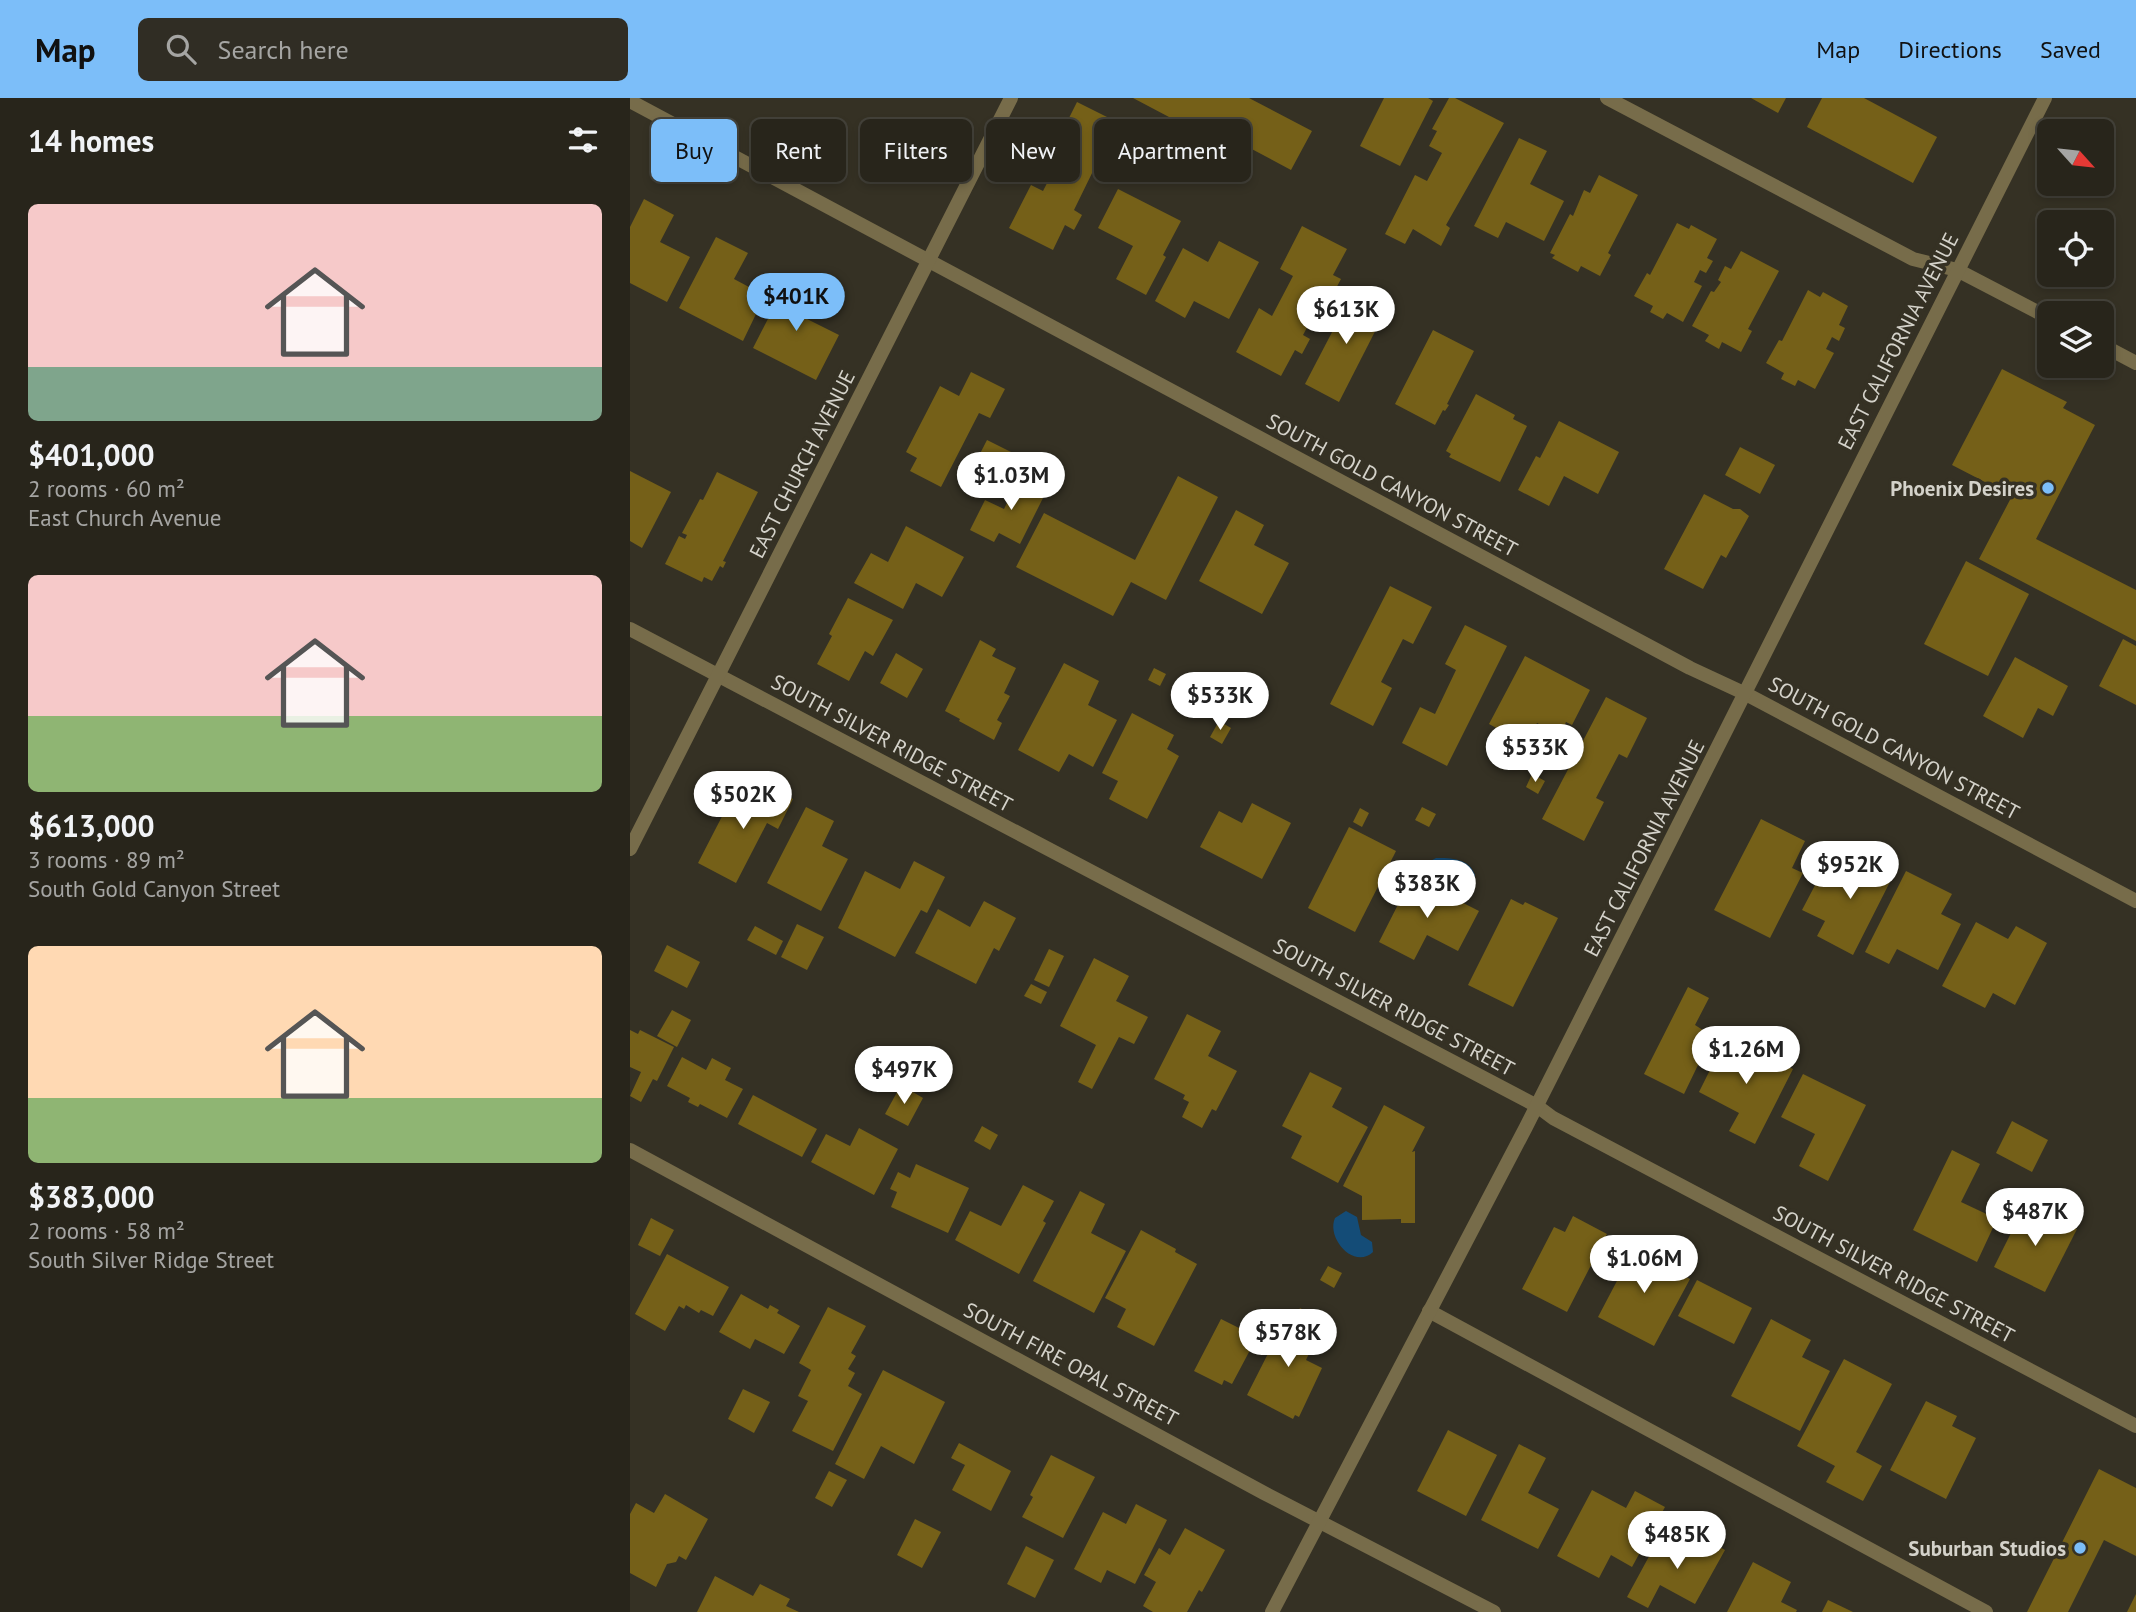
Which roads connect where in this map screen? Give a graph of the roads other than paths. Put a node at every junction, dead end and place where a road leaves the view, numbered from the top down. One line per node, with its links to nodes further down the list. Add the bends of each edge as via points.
1 (1011, 98): 5 (street, EAST CHURCH AVENUE)
2 (1607, 98): 6 (street, via 1913,259)
3 (2045, 98): 6 (street, EAST CALIFORNIA AVENUE)
4 (630, 101): 5 (street, SOUTH GOLD CANYON STREET)
5 (929, 261): 11 (street, EAST CHURCH AVENUE); 12 (street, SOUTH GOLD CANYON STREET)
6 (1957, 270): 7 (street); 12 (street, EAST CALIFORNIA AVENUE)
7 (2037, 312)
8 (2114, 351): 9 (street)
9 (2136, 363)
10 (630, 629): 11 (street, SOUTH SILVER RIDGE STREET)
11 (718, 675): 13 (street, EAST CHURCH AVENUE); 15 (street, SOUTH SILVER RIDGE STREET)
12 (1746, 694): 14 (street, SOUTH GOLD CANYON STREET); 15 (street, EAST CALIFORNIA AVENUE)
13 (630, 849)
14 (2136, 901)
15 (1536, 1106): 17 (street, EAST CALIFORNIA AVENUE); 18 (street, SOUTH SILVER RIDGE STREET)
16 (630, 1150): 19 (street, SOUTH FIRE OPAL STREET)
17 (1429, 1311): 19 (street, EAST CALIFORNIA AVENUE); 22 (street)
18 (2136, 1426)
19 (1319, 1520): 20 (street, EAST CALIFORNIA AVENUE); 21 (street, SOUTH FIRE OPAL STREET)
20 (1272, 1612)
21 (1494, 1612)
22 (1986, 1612)

